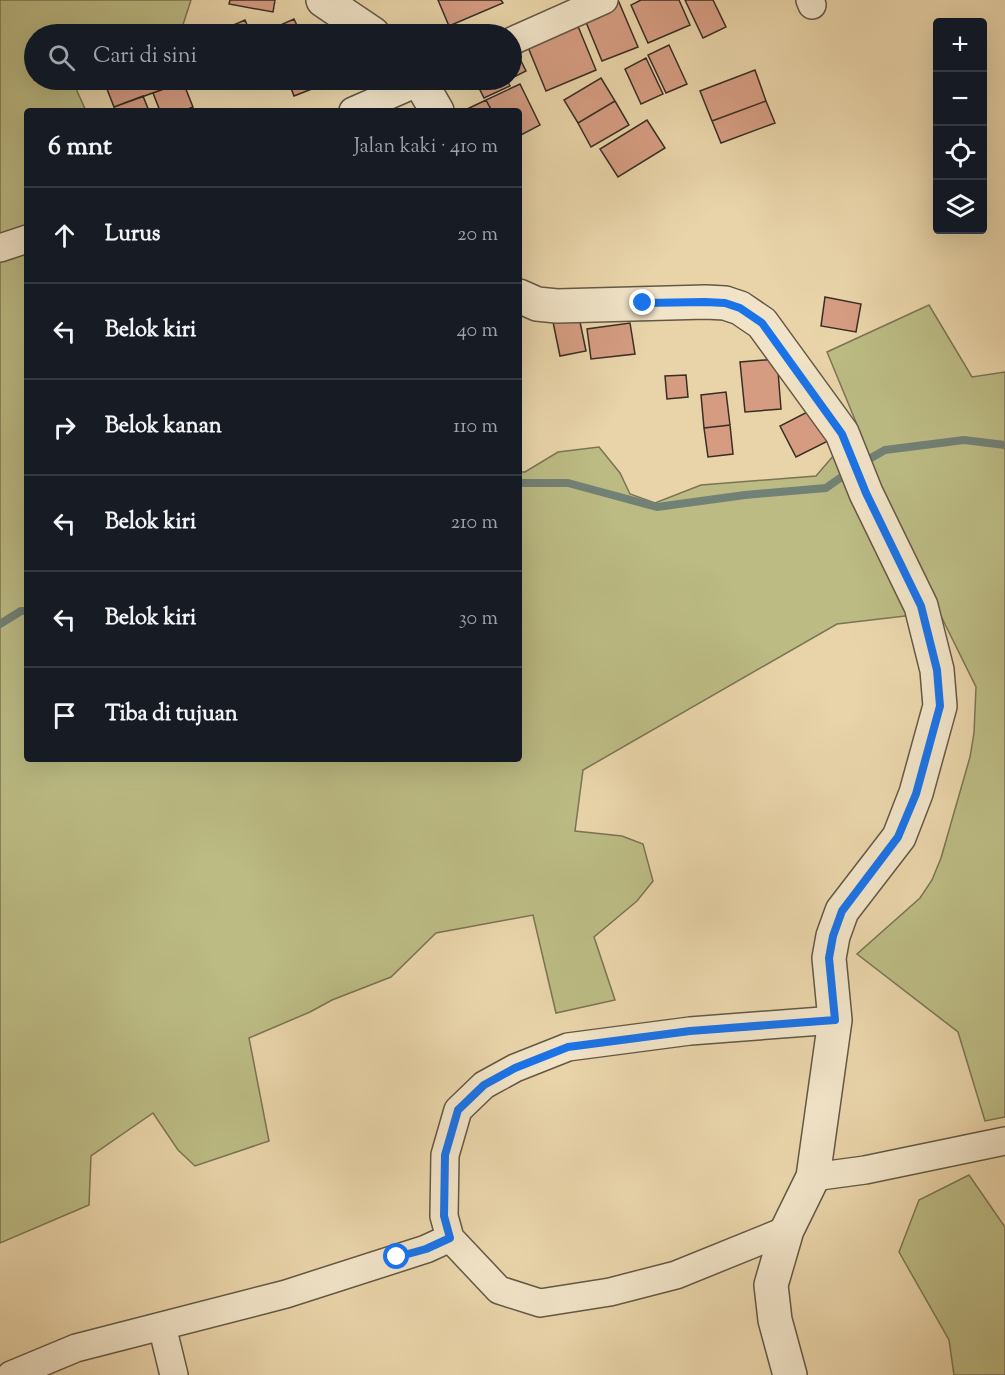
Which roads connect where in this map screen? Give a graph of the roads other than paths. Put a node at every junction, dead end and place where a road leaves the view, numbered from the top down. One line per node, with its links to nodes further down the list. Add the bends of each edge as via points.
1 (323, 0): 3 (street)
2 (604, 0): 4 (street)
3 (358, 24)
4 (522, 37)
5 (399, 90): 7 (street)
6 (426, 90): 8 (street)
7 (360, 108)
8 (435, 108)
9 (24, 240): 10 (street)
10 (0, 248)
11 (522, 297): 12 (street, via 557,306 725,303 753,315 771,334 842,434 921,606 937,670 940,706 916,794 898,837 842,911 833,936 829,958)
12 (835, 1020): 14 (street); 16 (street, via 690,1031 568,1047 484,1085 458,1110 445,1155 444,1216)
13 (1005, 1141): 14 (street)
14 (813, 1177): 15 (street)
15 (787, 1230): 16 (street, via 676,1275 610,1292 540,1303 499,1290); 20 (street, via 771,1286 775,1320)
16 (450, 1238): 17 (street, via 286,1294)
17 (162, 1326): 18 (street, via 76,1348); 19 (street)
18 (11, 1375)
19 (174, 1375)
20 (790, 1375)

